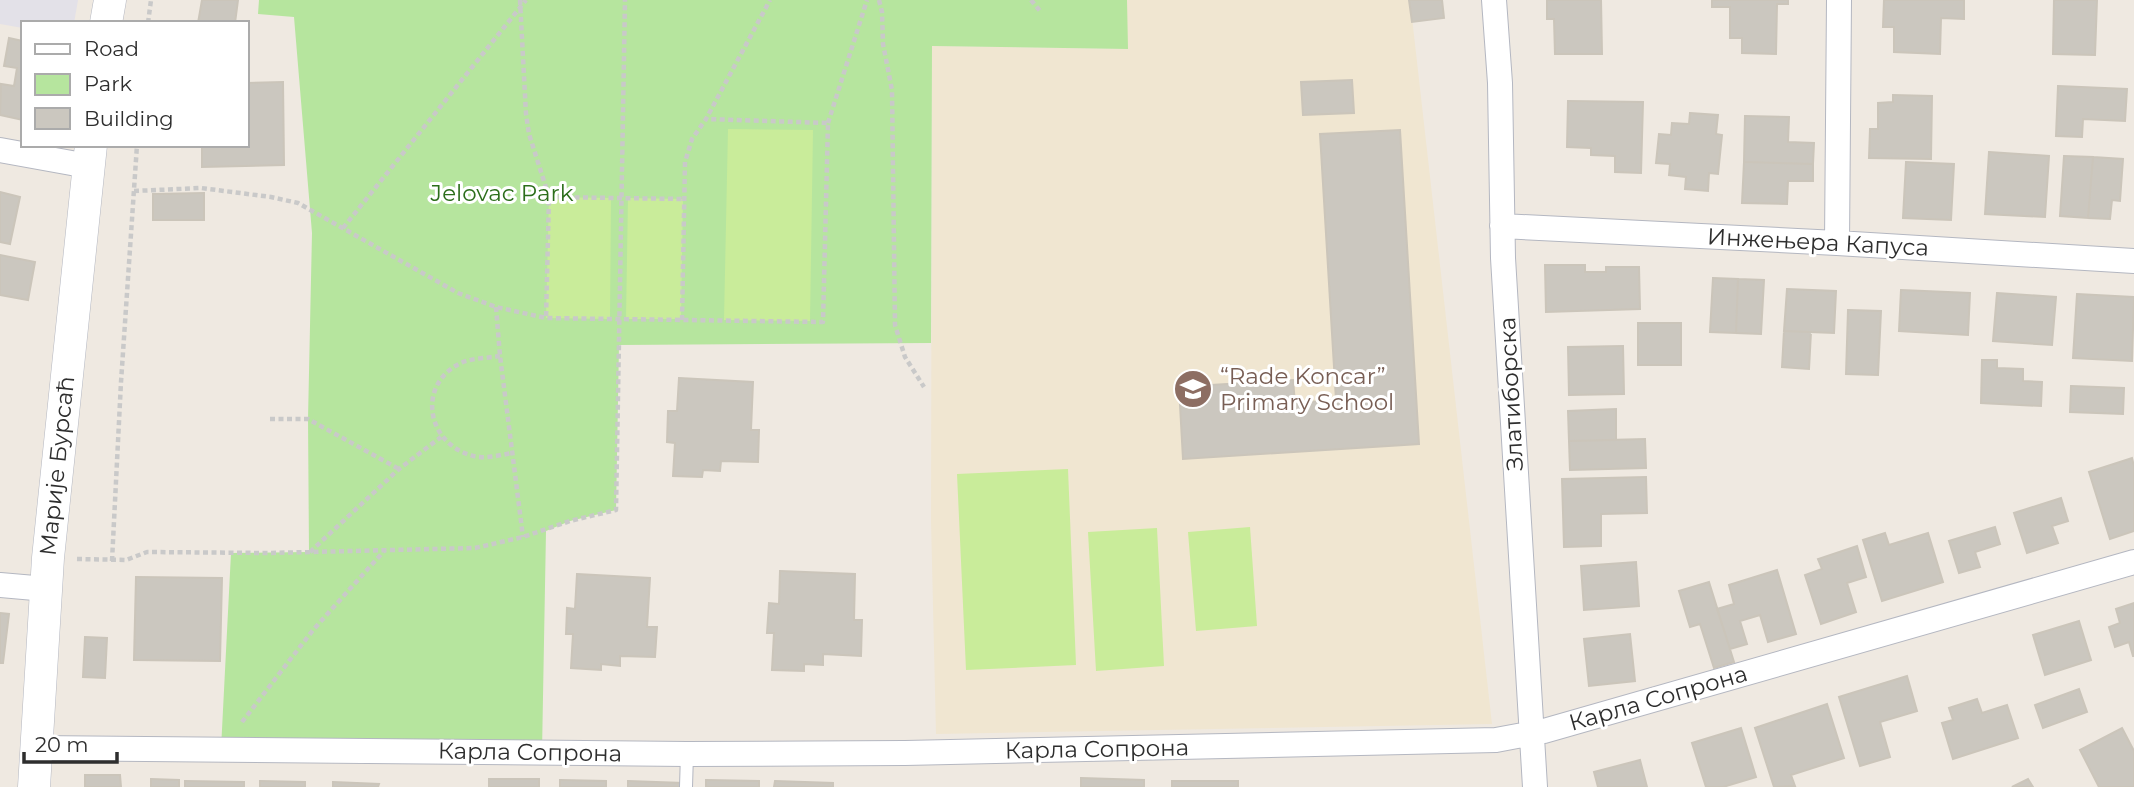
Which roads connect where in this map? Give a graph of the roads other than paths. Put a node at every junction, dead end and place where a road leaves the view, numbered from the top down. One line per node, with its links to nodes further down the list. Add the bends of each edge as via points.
1 (110, 0): 4 (street)
2 (1494, 0): 7 (street, Златиборска)
3 (1839, 0): 8 (street)
4 (107, 21)
5 (0, 150): 6 (street)
6 (90, 155): 12 (street, Марије Бурсаћ)
7 (1502, 226): 8 (street, Инжењера Капуса); 13 (street, Златиборска)
8 (1837, 243): 9 (street, Инжењера Капуса)
9 (2134, 261)
10 (2134, 562): 13 (street, Карла Сопрона)
11 (0, 585): 12 (street)
12 (46, 589): 14 (street, Марије Бурсаћ)
13 (1532, 735): 15 (street, Карла Сопрона, via 1468,741); 18 (street, Златиборска)
14 (35, 748): 15 (street, Карла Сопрона); 16 (street, Марије Бурсаћ)
15 (687, 754): 17 (lane)
16 (34, 787)
17 (686, 787)
18 (1535, 787)

